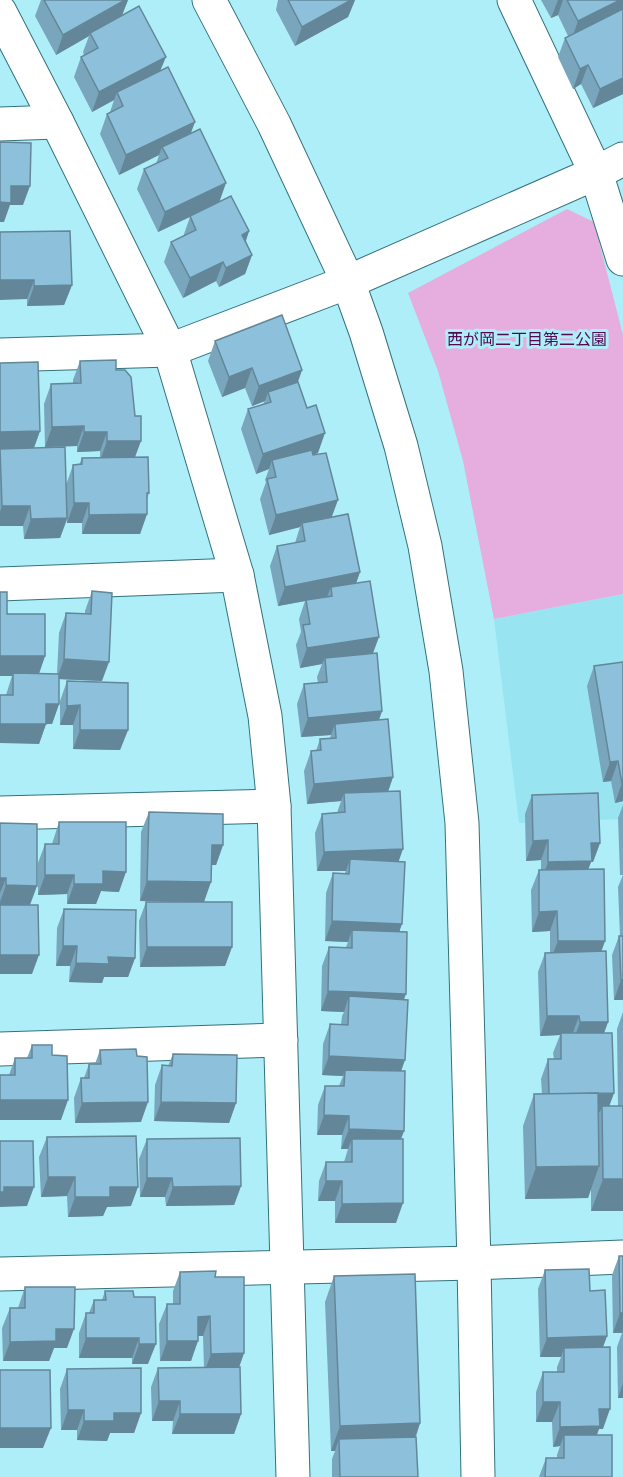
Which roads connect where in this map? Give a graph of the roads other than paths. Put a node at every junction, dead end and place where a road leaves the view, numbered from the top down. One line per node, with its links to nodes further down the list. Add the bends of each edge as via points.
1 (209, 0): 8 (street, via 274,124)
2 (514, 0): 6 (street)
3 (0, 12): 4 (street)
4 (57, 122): 5 (street); 9 (street)
5 (0, 124)
6 (609, 166): 7 (street); 8 (street)
7 (623, 259)
8 (348, 282): 9 (street); 18 (street, via 401,446 446,671 462,823)
9 (170, 350): 10 (street); 11 (street)
10 (0, 355)
11 (237, 575): 12 (street); 13 (street, via 265,717)
12 (0, 584)
13 (274, 806): 14 (street); 15 (street)
14 (0, 813)
15 (280, 1040): 16 (street); 19 (street)
16 (0, 1049)
17 (623, 1257): 18 (street)
18 (474, 1263): 19 (street); 22 (street)
19 (286, 1266): 20 (street); 21 (street)
20 (0, 1274)
21 (293, 1477)
22 (478, 1477)

